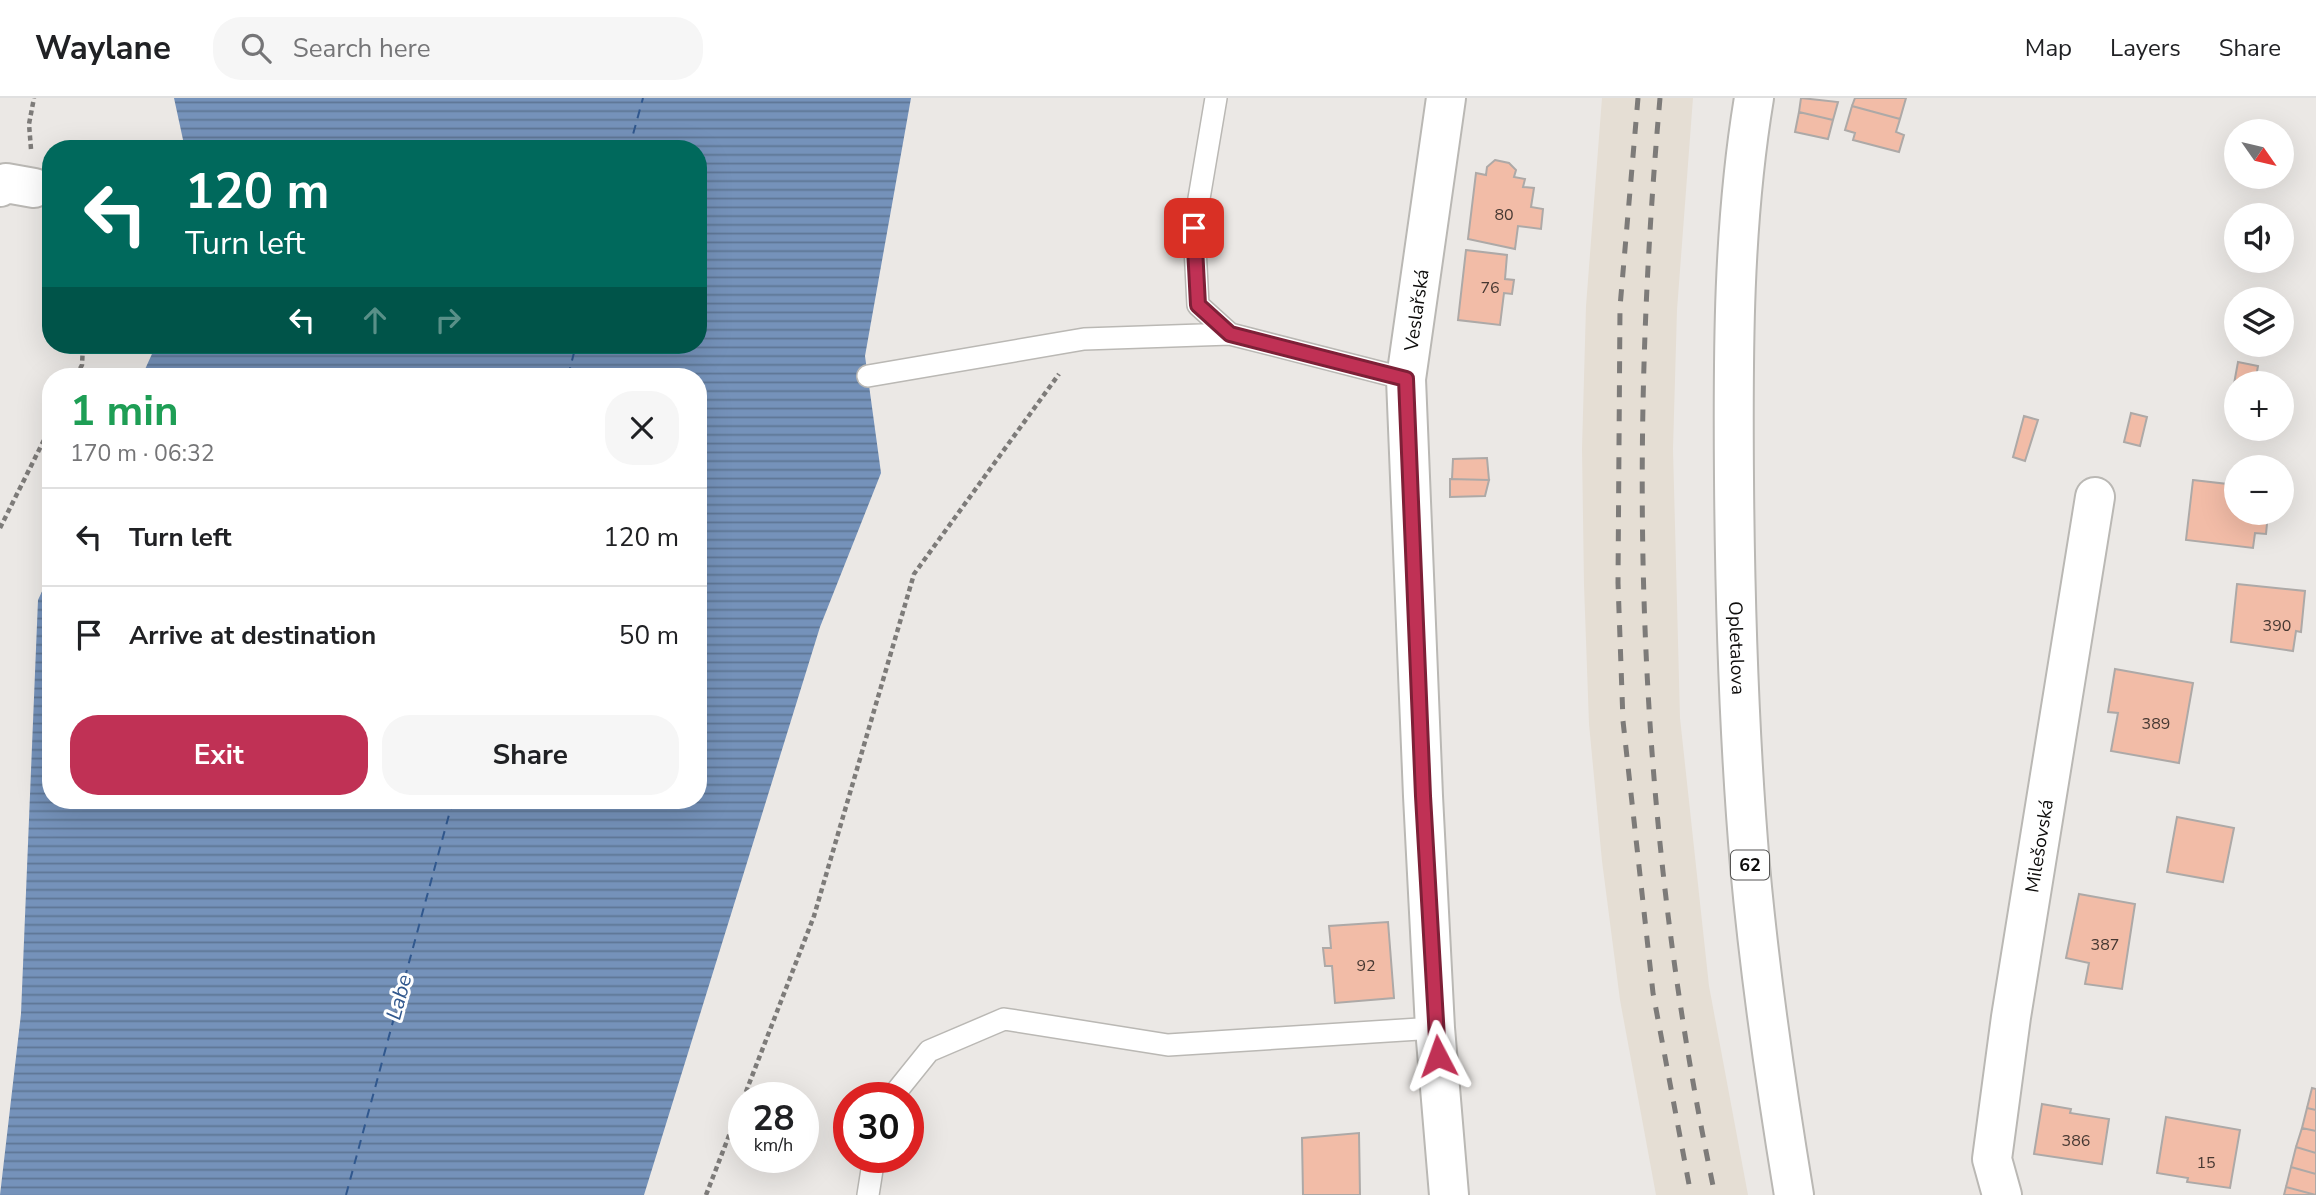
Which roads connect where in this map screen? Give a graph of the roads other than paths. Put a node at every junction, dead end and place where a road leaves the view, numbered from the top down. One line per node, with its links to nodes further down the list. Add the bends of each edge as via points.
1 (1216, 98): 4 (lane, via 1194,228 1198,305)
2 (1446, 98): 6 (street, Veslařská)
3 (1754, 98): 13 (street, Opletalova / 62, via 1734,317 1739,707 1750,867)
4 (1230, 334): 5 (lane, via 1084,339); 6 (lane)
5 (867, 376)
6 (1406, 379): 8 (street, Veslařská)
7 (2095, 497): 14 (street, Milešovská, via 1992,1159)
8 (1435, 1028): 9 (lane, via 1168,1045 1004,1019 929,1051); 12 (street, Veslařská)
9 (904, 1082)
10 (871, 1173): 11 (lane)
11 (868, 1195)
12 (1449, 1195)
13 (1794, 1195)
14 (2002, 1195)

